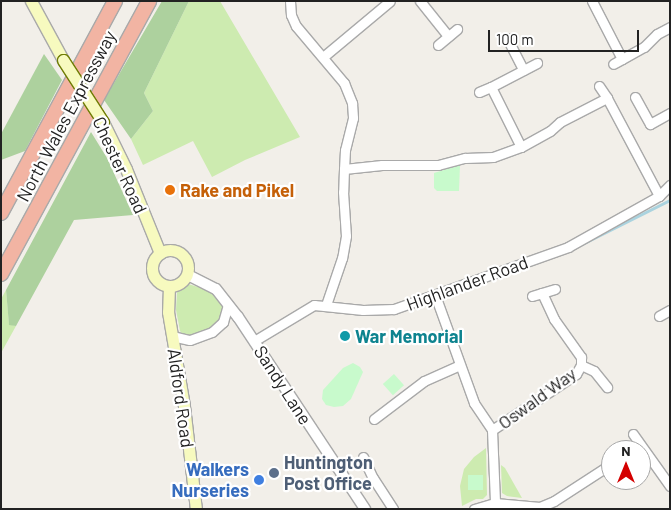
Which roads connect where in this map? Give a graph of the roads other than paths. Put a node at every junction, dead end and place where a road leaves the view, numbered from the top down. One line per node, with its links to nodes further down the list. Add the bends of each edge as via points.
1 (31, 1): 29 (main road, Chester Road, bridge, via 63,60 103,122)
2 (115, 1): 28 (highway, North Wales Expressway)
3 (149, 1): 30 (highway, North Wales Expressway)
4 (390, 1): 13 (street)
5 (420, 1): 10 (street)
6 (592, 1): 14 (street)
7 (288, 2): 13 (street, via 296,26)
8 (670, 27): 14 (street)
9 (458, 29): 10 (street)
10 (448, 36): 12 (street)
11 (507, 38): 17 (street)
12 (438, 45)
13 (323, 57): 25 (street, via 344,83 352,103 353,118)
14 (622, 59): 16 (street)
15 (537, 63): 17 (street)
16 (613, 64)
17 (524, 70): 19 (street)
18 (599, 86): 22 (street)
19 (491, 87): 20 (street); 24 (street)
20 (479, 92)
21 (635, 97): 23 (street, via 650,124)
22 (607, 98): 24 (street); 27 (street)
23 (670, 113)
24 (521, 147): 25 (street, via 492,157 465,158 438,165)
25 (344, 169): 38 (street, via 346,236)
26 (670, 185): 27 (street, Highlander Road)
27 (659, 196): 35 (street, Highlander Road, via 568,247)
28 (1, 213)
29 (160, 253): 31 (main road, via 170,250 184,256); 32 (main road, via 153,263 152,272 156,280)
30 (1, 274)
31 (188, 275): 32 (main road, via 182,282); 37 (street, Sandy Lane, via 216,289)
32 (169, 286): 41 (main road, Aldford Road, via 168,312)
33 (554, 289): 34 (street)
34 (542, 293): 36 (street); 44 (street, Oswald Way, via 554,319 581,357)
35 (435, 295): 38 (street, Highlander Road, via 394,309 362,310); 43 (street)
36 (532, 296)
37 (228, 305): 41 (street, via 223,322 212,332 190,340); 42 (street, Sandy Lane)
38 (326, 305): 42 (street, Highlander Road, via 314,305)
39 (670, 310): 40 (street)
40 (659, 316)
41 (172, 336): 56 (main road, Aldford Road)
42 (254, 340): 57 (street, Sandy Lane)
43 (460, 365): 46 (street, via 424,381); 47 (street, via 474,404)
44 (581, 365): 45 (street, Oswald Way, via 594,371); 47 (street, Oswald Way, via 576,374)
45 (607, 387)
46 (374, 419)
47 (492, 430): 54 (street)
48 (633, 434): 49 (street)
49 (635, 440)
50 (363, 457): 58 (street)
51 (651, 463): 53 (street)
52 (601, 470): 55 (street, via 554,501 540,507)
53 (670, 486)
54 (495, 503): 55 (street); 59 (street)
55 (522, 507)
56 (196, 509)
57 (365, 509)
58 (393, 509)
59 (474, 509)

